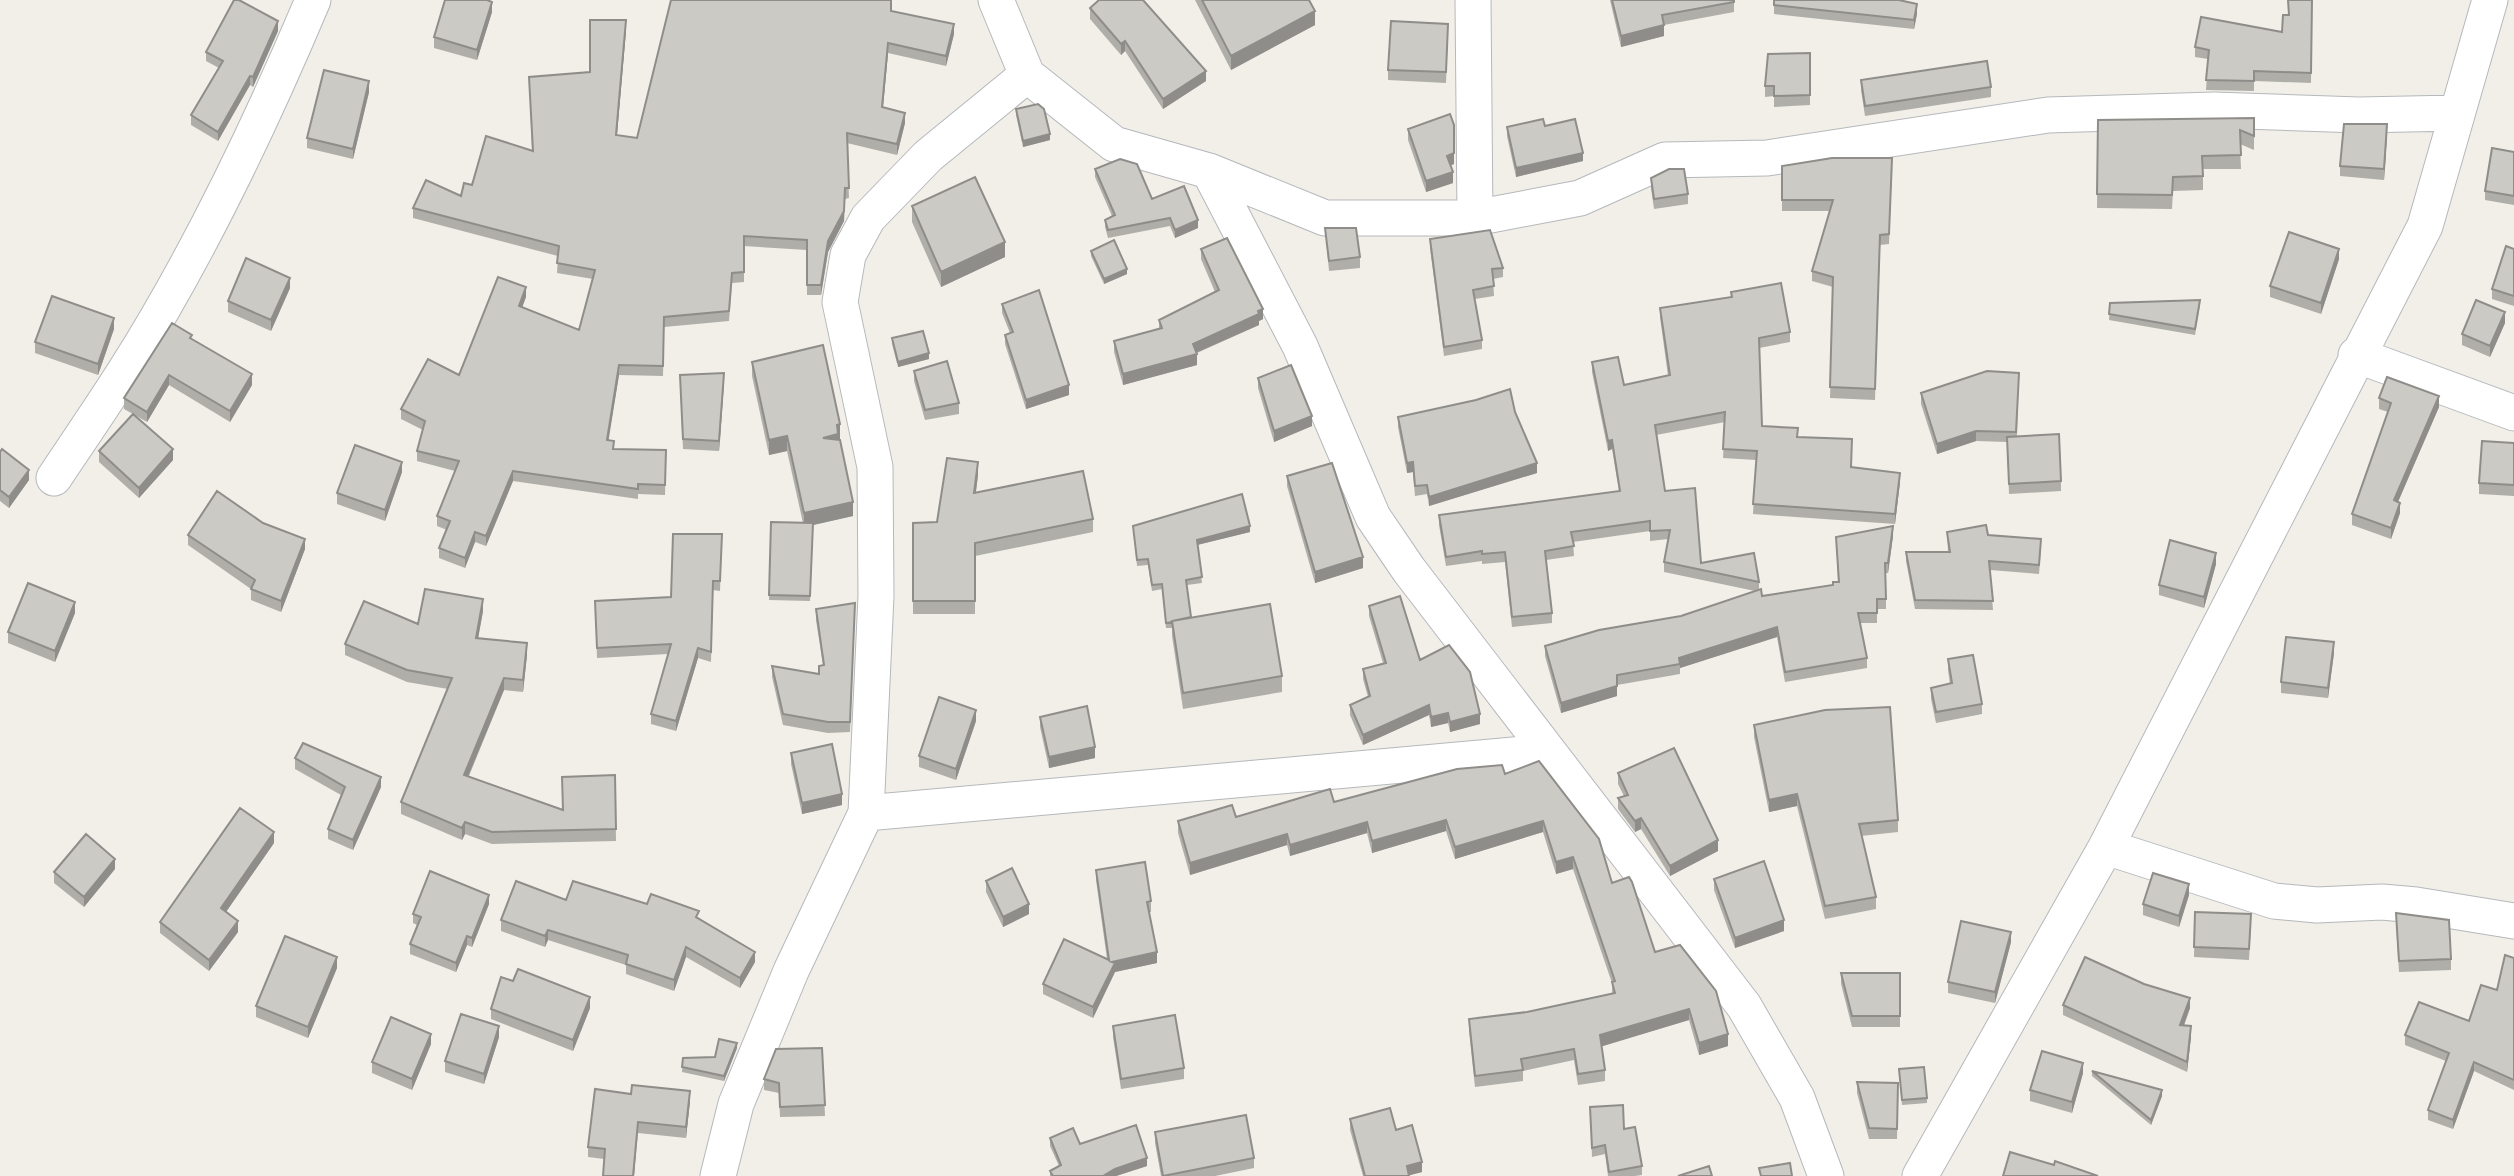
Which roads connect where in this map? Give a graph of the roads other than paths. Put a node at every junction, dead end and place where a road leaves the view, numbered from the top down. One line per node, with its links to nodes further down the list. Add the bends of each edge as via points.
1 (313, 0): 11 (street, via 269,103 208,224 126,370)
2 (996, 0): 5 (street)
3 (1474, 0): 8 (street)
4 (2490, 0): 6 (street)
5 (1027, 75): 7 (street, via 1114,144); 13 (street, via 928,156 867,218 848,255 840,302 875,467 876,596)
6 (2457, 113): 8 (street, via 2214,110 2048,115 1767,158 1665,160 1580,198); 9 (street, via 2425,226)
7 (1209, 171): 8 (street, via 1325,218); 12 (street, via 1300,346 1373,517)
8 (1475, 218)
9 (2356, 355): 10 (street); 14 (street)
10 (2514, 413)
11 (54, 478)
12 (1547, 752): 13 (street); 17 (street, via 1744,1006 1797,1098)
13 (866, 813): 16 (street, via 791,971 736,1104)
14 (2106, 847): 15 (street, via 2274,901 2317,905 2382,902); 18 (street)
15 (2514, 921)
16 (718, 1176)
17 (1826, 1176)
18 (1920, 1176)

